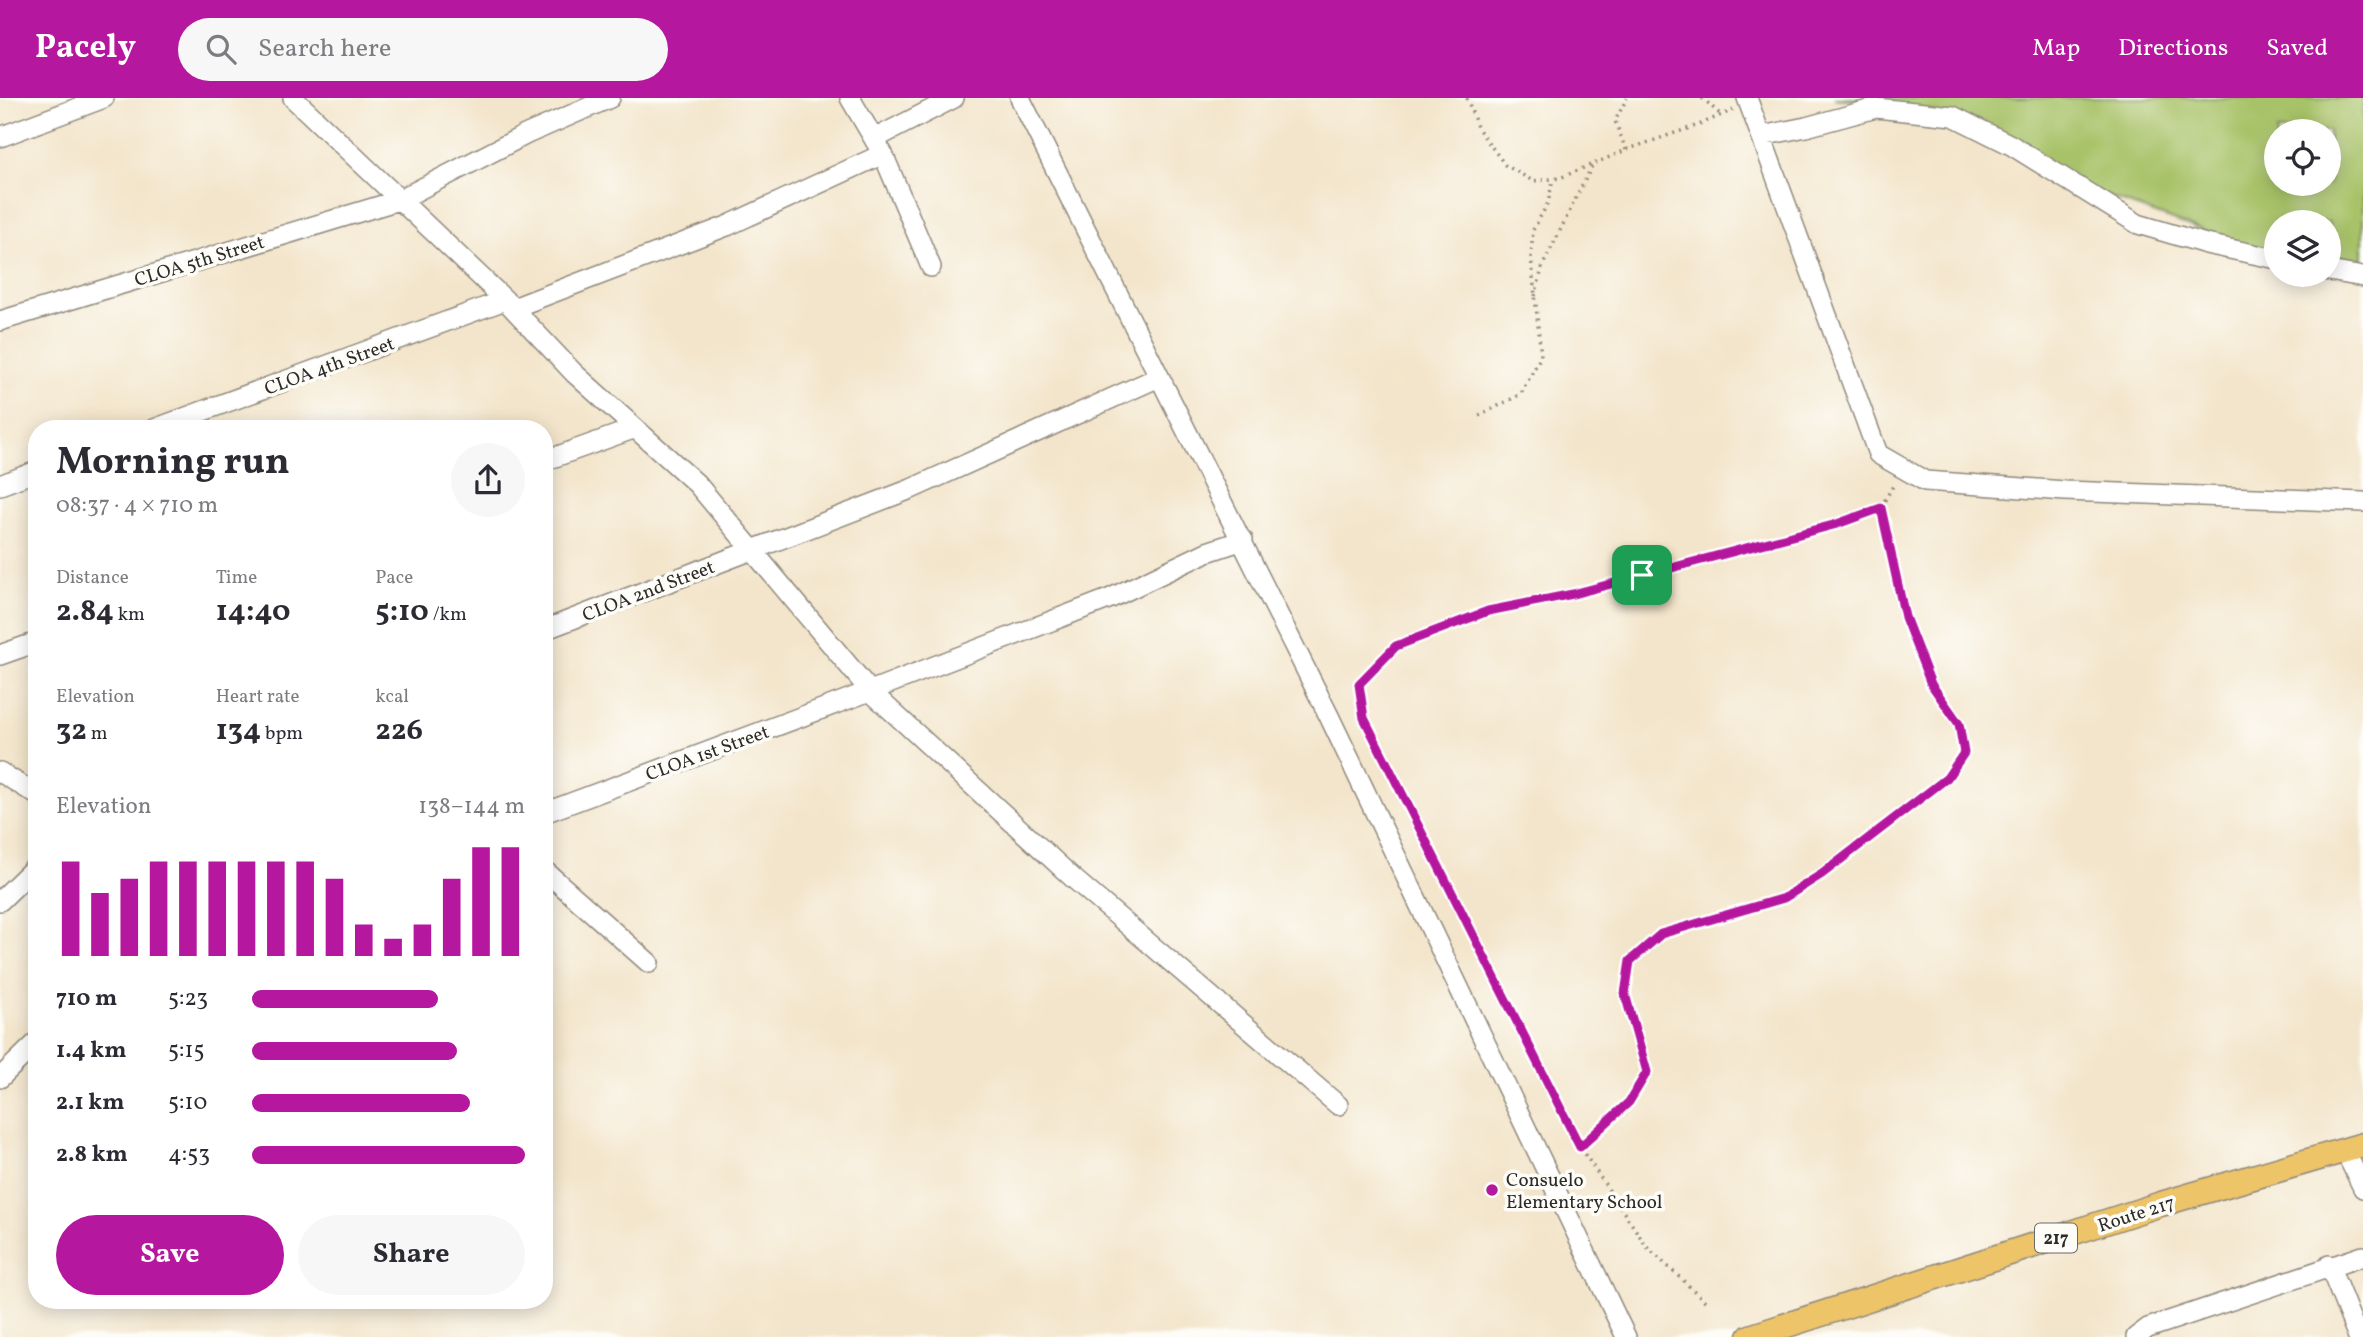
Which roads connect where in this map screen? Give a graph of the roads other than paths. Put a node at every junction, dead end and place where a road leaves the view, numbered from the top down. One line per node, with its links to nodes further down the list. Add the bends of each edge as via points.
1 (104, 98): 9 (street)
2 (293, 98): 11 (street)
3 (610, 98): 11 (street, CLOA 5th Street, via 527,134)
4 (850, 98): 10 (street)
5 (954, 98): 10 (street, CLOA 4th Street)
6 (1020, 98): 18 (street)
7 (1748, 101): 8 (street)
8 (1761, 136): 12 (street, via 1876,108 1952,116 2011,145 2138,223); 24 (street, via 1878,454 1925,481)
9 (0, 137)
10 (878, 146): 13 (street); 16 (street, CLOA 4th Street, via 727,226)
11 (399, 200): 16 (street); 17 (street, CLOA 5th Street)
12 (2264, 257)
13 (931, 267)
14 (2341, 273): 15 (street)
15 (2363, 276)
16 (509, 304): 19 (street, CLOA 4th Street); 20 (street)
17 (0, 321)
18 (1159, 377): 25 (street); 26 (street, CLOA 2nd Street, via 932,480)
19 (179, 420)
20 (634, 429): 21 (street); 26 (street, via 697,484)
21 (553, 458)
22 (28, 474): 23 (street)
23 (0, 485)
24 (2363, 502)
25 (1243, 540): 30 (street, CLOA 1st Street, via 1111,598); 45 (street)
26 (752, 550): 27 (street, CLOA 2nd Street); 30 (street)
27 (553, 627)
28 (28, 645): 29 (street)
29 (0, 655)
30 (870, 691): 33 (street, CLOA 1st Street); 40 (street, via 1073,880)
31 (0, 772): 32 (street)
32 (28, 789)
33 (553, 810)
34 (28, 875): 36 (street)
35 (553, 878): 37 (street)
36 (0, 901)
37 (649, 963)
38 (28, 1051): 39 (street)
39 (0, 1078)
40 (1338, 1105)
41 (2354, 1148): 42 (street); 46 (main road, Route 217 / 217, via 2161,1204)
42 (2363, 1188)
43 (2363, 1256): 44 (street)
44 (2329, 1265): 47 (street, via 2148,1328); 48 (street)
45 (1626, 1337)
46 (1750, 1337)
47 (2136, 1337)
48 (2358, 1337)

